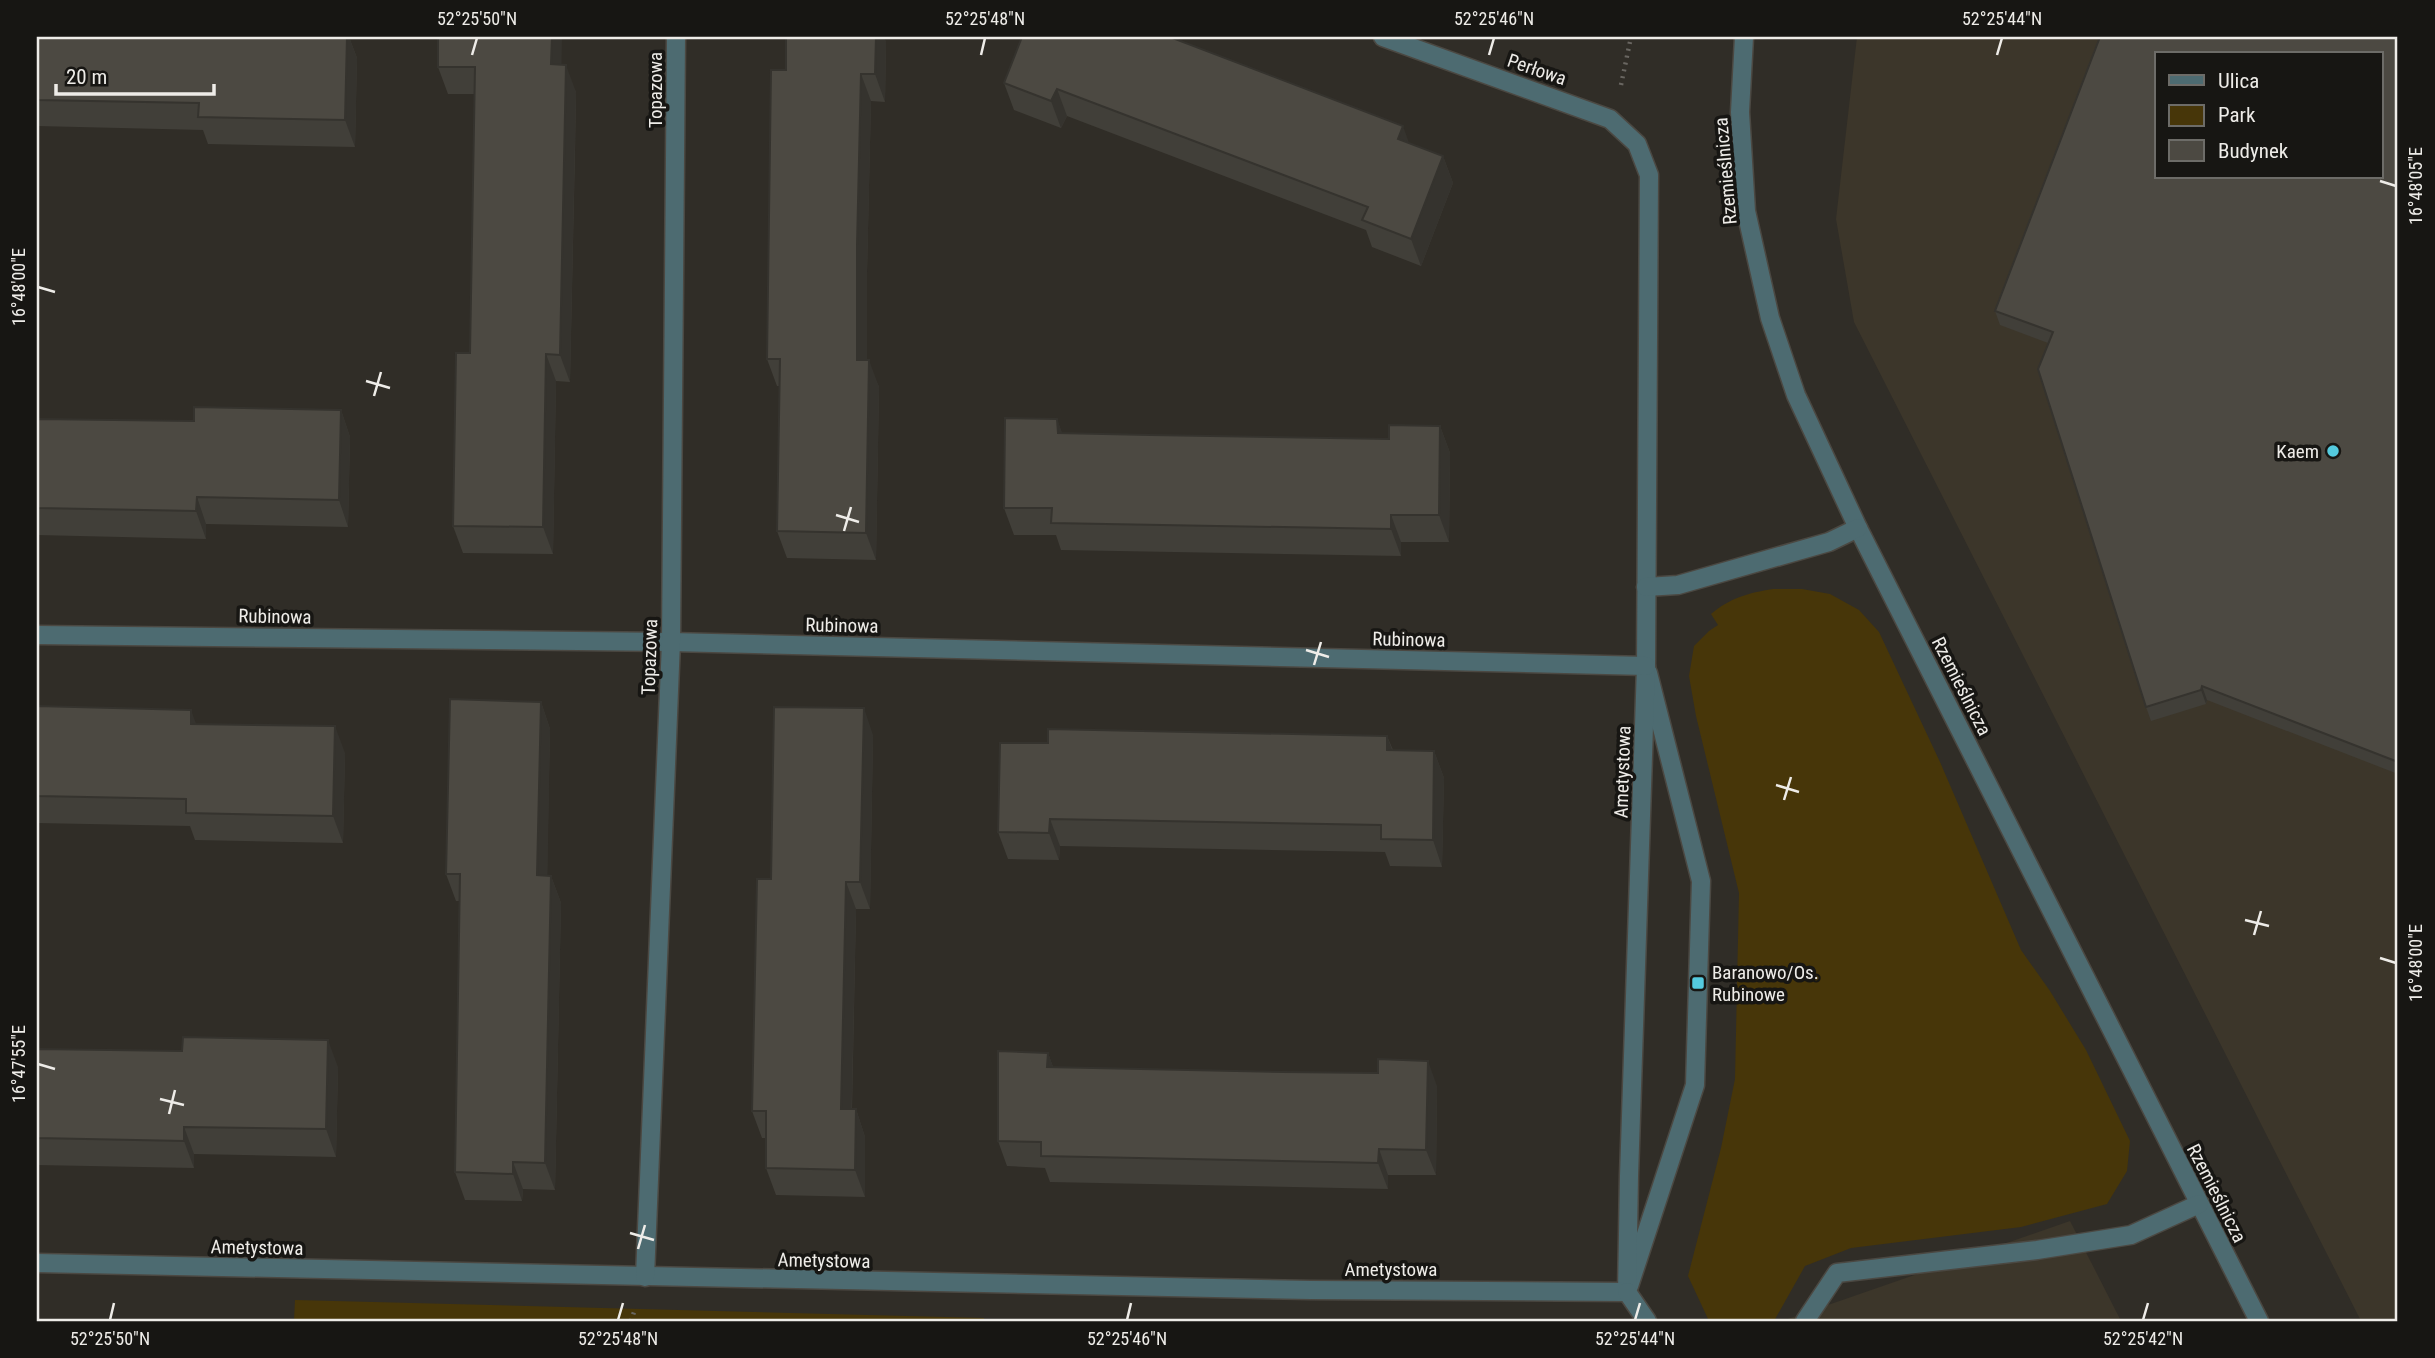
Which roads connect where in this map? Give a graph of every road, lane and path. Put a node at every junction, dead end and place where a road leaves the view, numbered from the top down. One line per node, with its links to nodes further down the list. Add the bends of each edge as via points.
1 (676, 37): 10 (street, Topazowa)
2 (1382, 37): 5 (street, Perłowa)
3 (1631, 37): 5 (path)
4 (1744, 37): 7 (street, Rzemieślnicza, via 1740,113 1746,211 1770,318 1796,395)
5 (1610, 119): 6 (street, Perłowa, via 1637,144)
6 (1649, 175): 8 (street, Ametystowa)
7 (1858, 528): 8 (street, via 1829,542 1678,585); 12 (street, Rzemieślnicza)
8 (1646, 587): 11 (street, Ametystowa)
9 (37, 635): 10 (street, Rubinowa)
10 (671, 642): 11 (street, Rubinowa); 14 (street, Topazowa)
11 (1647, 666): 15 (street, Ametystowa); 15 (street, via 1701,881 1695,1085)
12 (2199, 1204): 17 (street, via 2131,1235 1837,1273); 18 (street, Rzemieślnicza)
13 (37, 1263): 14 (street, Ametystowa)
14 (645, 1278): 15 (street, Ametystowa)
15 (1627, 1292): 16 (street)
16 (1647, 1321)
17 (1805, 1321)
18 (2259, 1321)

